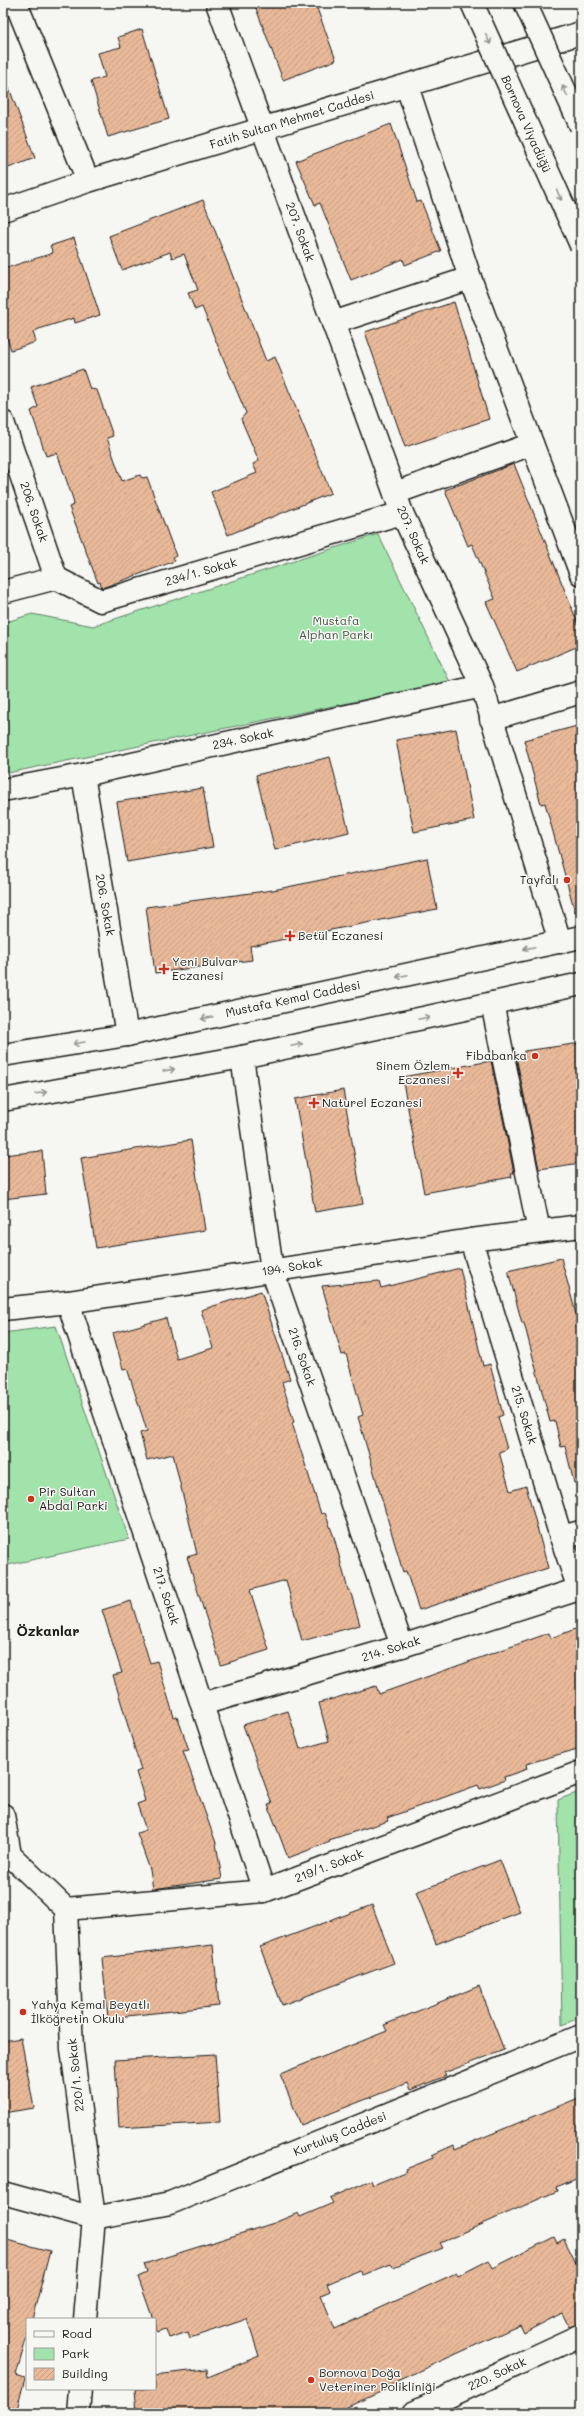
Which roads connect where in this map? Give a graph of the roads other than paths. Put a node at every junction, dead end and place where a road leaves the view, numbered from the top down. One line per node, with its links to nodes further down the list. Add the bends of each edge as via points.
1 (16, 3): 9 (main road)
2 (217, 3): 8 (main road, 207. Sokak)
3 (472, 3): 11 (main road, Bornova Viyadüğü, one-way to 11, bridge)
4 (524, 3): 7 (main road, one-way to 4, bridge)
5 (581, 33): 6 (main road, Fatih Sultan Mehmet Caddesi)
6 (408, 86): 8 (main road, Fatih Sultan Mehmet Caddesi); 12 (main road)
7 (581, 126)
8 (263, 129): 9 (main road, Fatih Sultan Mehmet Caddesi); 13 (main road, 207. Sokak)
9 (88, 181): 10 (main road, Fatih Sultan Mehmet Caddesi)
10 (3, 210)
11 (581, 245)
12 (470, 278): 13 (main road); 15 (main road)
13 (333, 323): 16 (main road, 207. Sokak)
14 (3, 422): 18 (main road, 206. Sokak)
15 (532, 444): 16 (main road, 234/1. Sokak); 17 (main road)
16 (398, 503): 18 (main road, 234/1. Sokak, via 101,601); 20 (main road, 207. Sokak)
17 (581, 574)
18 (56, 578): 19 (main road)
19 (3, 592)
20 (482, 686): 22 (main road, 207. Sokak); 23 (main road, 234. Sokak)
21 (581, 692): 22 (main road)
22 (491, 719): 25 (main road, 207. Sokak)
23 (83, 775): 24 (main road, 234. Sokak); 28 (main road, 206. Sokak)
24 (3, 790)
25 (571, 939): 28 (main road, Mustafa Kemal Caddesi, one-way to 28)
26 (581, 984): 27 (main road)
27 (492, 1003): 30 (main road, one-way to 27); 33 (main road)
28 (127, 1035): 29 (main road, Mustafa Kemal Caddesi, one-way to 29)
29 (3, 1055)
30 (242, 1057): 31 (main road, one-way to 30); 35 (main road, 216. Sokak)
31 (3, 1100)
32 (581, 1226): 33 (main road, 194. Sokak)
33 (539, 1231): 34 (main road, 194. Sokak)
34 (472, 1240): 35 (main road, 194. Sokak); 38 (main road, 215. Sokak)
35 (272, 1270): 36 (main road, 194. Sokak); 40 (main road, 216. Sokak)
36 (68, 1302): 37 (main road, 194. Sokak); 41 (main road, 217. Sokak)
37 (3, 1308)
38 (571, 1534): 39 (main road, 215. Sokak)
39 (579, 1589): 40 (main road, 214. Sokak)
40 (402, 1646): 41 (main road, 214. Sokak)
41 (202, 1704): 45 (main road, 217. Sokak)
42 (581, 1772): 45 (main road, 219/1. Sokak)
43 (3, 1815): 44 (main road)
44 (7, 1856): 46 (main road)
45 (264, 1891): 46 (main road, 219/1. Sokak)
46 (66, 1908): 49 (main road, 220/1. Sokak, via 72,2049)
47 (581, 2036): 49 (main road, Kurtuluş Caddesi, via 170,2203)
48 (3, 2193): 49 (main road)
49 (94, 2218): 50 (main road, 220/1. Sokak)
50 (86, 2318)
51 (581, 2335): 54 (main road, 220. Sokak)
52 (80, 2390): 53 (main road)
53 (78, 2413)
54 (413, 2413)

